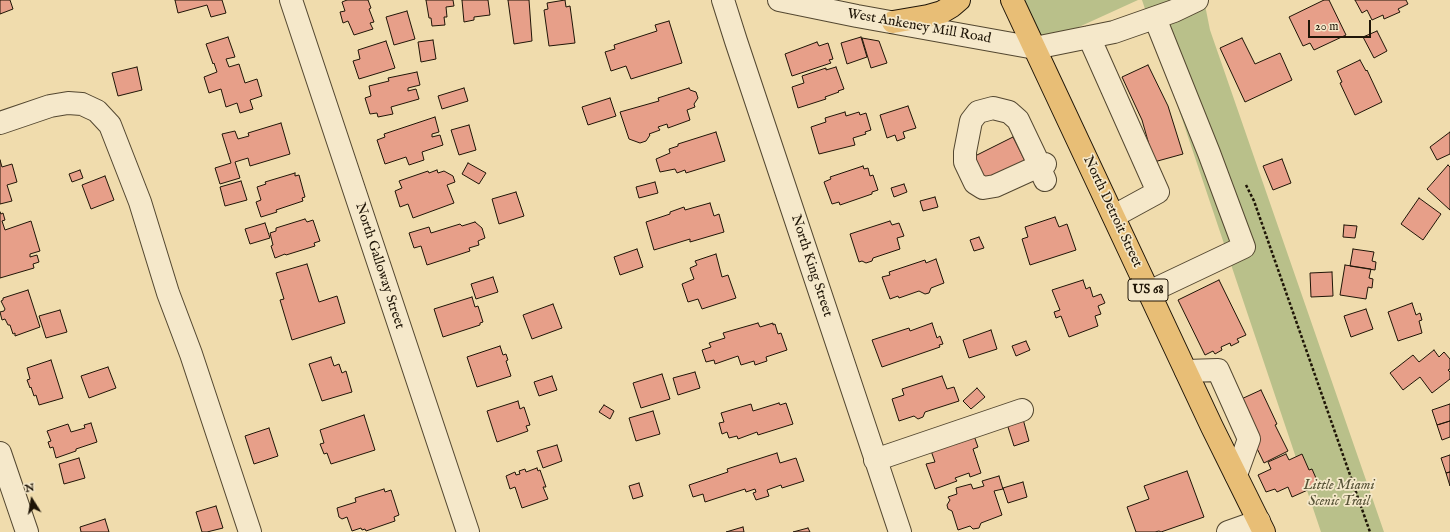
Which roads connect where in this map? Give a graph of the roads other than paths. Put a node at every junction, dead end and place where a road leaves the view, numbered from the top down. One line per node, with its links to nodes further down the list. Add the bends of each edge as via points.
1 (291, 0): 22 (street, North Galloway Street)
2 (723, 0): 17 (street, North King Street)
3 (779, 0): 8 (street, West Ankeney Mill Road)
4 (959, 0): 8 (highway, via 942,12)
5 (1012, 0): 10 (highway, North Detroit Street / US 68)
6 (1197, 0): 7 (street)
7 (1155, 18): 9 (street, via 1114,32); 13 (street, via 1244,247)
8 (893, 22): 10 (street, West Ankeney Mill Road)
9 (1089, 37): 10 (street); 12 (street, via 1158,192)
10 (1035, 48): 12 (highway, North Detroit Street / US 68)
11 (0, 123): 21 (street, via 50,106 68,103 82,104 97,111 110,124 140,202 168,293)
12 (1114, 216): 13 (highway, North Detroit Street / US 68)
13 (1149, 292): 14 (highway, North Detroit Street / US 68)
14 (1186, 371): 18 (highway, North Detroit Street / US 68); 18 (street, via 1218,370 1249,439)
15 (1022, 410): 17 (street)
16 (0, 453): 20 (street)
17 (876, 460): 23 (street, North King Street)
18 (1236, 475): 19 (highway, North Detroit Street / US 68)
19 (1261, 527): 24 (street)
20 (27, 532)
21 (250, 532)
22 (468, 532)
23 (900, 532)
24 (1228, 532)

